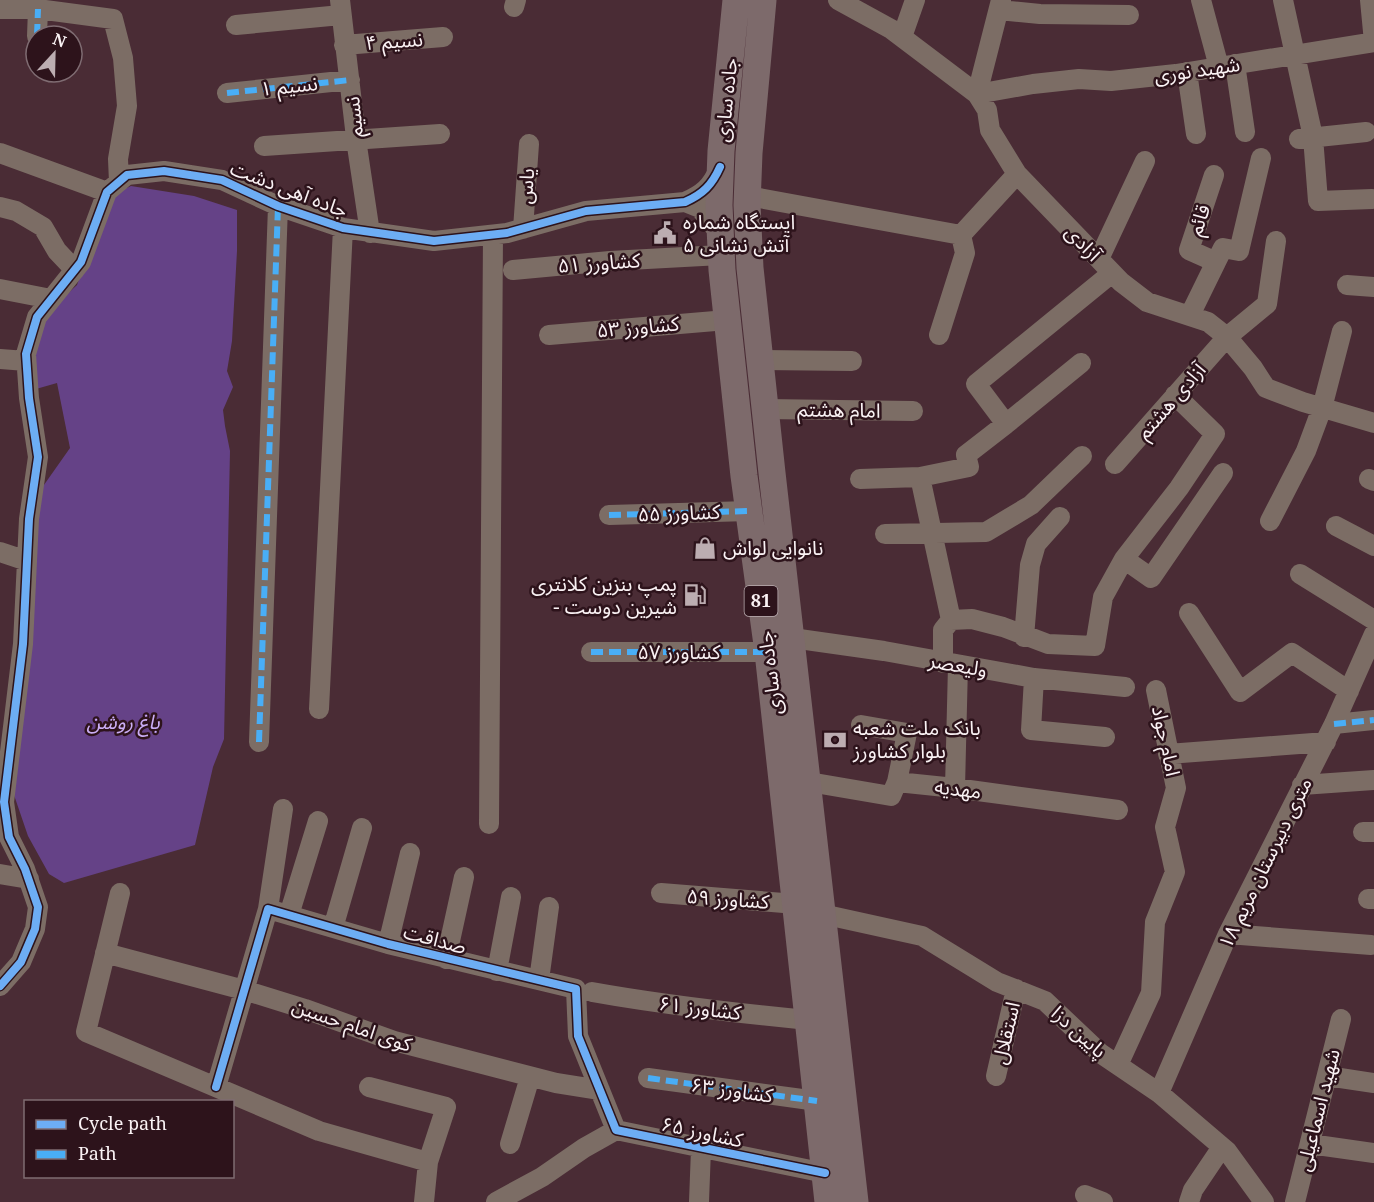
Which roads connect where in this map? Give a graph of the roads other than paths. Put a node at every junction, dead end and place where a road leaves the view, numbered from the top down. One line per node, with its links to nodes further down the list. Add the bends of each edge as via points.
1 (736, 0): 36 (highway, جاده ساری / 81)
2 (763, 0): 40 (highway, جاده ساری / 81)
3 (838, 0): 17 (street, آزادی)
4 (915, 0): 17 (street)
5 (1201, 0): 20 (street)
6 (1283, 0): 19 (street)
7 (1370, 0): 19 (street, شهید نوری, via 1374,42)
8 (1000, 5): 13 (street, via 1040,14); 24 (street)
9 (11, 6): 12 (street)
10 (340, 7): 15 (street); 18 (street, نسیم)
11 (80, 8): 12 (street); 39 (street, via 113,19 123,58 127,106)
12 (38, 9): 14 (street)
13 (1130, 15)
14 (37, 24)
15 (236, 25)
16 (443, 37): 18 (street, نسیم ۴)
17 (902, 37): 24 (street, آزادی)
18 (345, 45): 22 (street, نسیم)
19 (1296, 53): 20 (street, شهید نوری); 29 (street)
20 (1227, 66): 21 (street, شهید نوری); 25 (street)
21 (1187, 72): 24 (street, شهید نوری, via 1111,81 1079,79); 28 (street)
22 (350, 80): 23 (street, نسیم ۱); 30 (street, نسیم)
23 (227, 93)
24 (977, 94): 37 (street, آزادی, via 987,110 990,130)
25 (1245, 132)
26 (1366, 132): 29 (street)
27 (440, 134): 30 (street)
28 (1197, 134)
29 (1306, 138): 41 (street, via 1318,201)
30 (356, 139): 32 (street); 47 (street, نسیم)
31 (529, 144): 46 (street, یاس)
32 (264, 146)
33 (0, 153): 39 (street)
34 (1261, 158): 52 (street, via 1239,251 1223,248)
35 (1145, 161): 53 (street)
36 (720, 167): 42 (street, via 713,183); 51 (highway, جاده ساری / 81)
37 (1017, 174): 49 (street); 53 (street, آزادی)
38 (1214, 174): 52 (street, قائم, via 1189,250)
39 (113, 187): 43 (street, جاده آهی دشت, via 127,175 164,171 222,180); 54 (street)
40 (748, 196): 49 (street); 67 (highway, جاده ساری / 81, via 750,268)
41 (1372, 198)
42 (685, 202): 46 (street, جاده آهی دشت, via 586,211); 51 (street, via 700,208)
43 (278, 206): 45 (street, جاده آهی دشت); 112 (street)
44 (0, 207): 54 (street, via 16,211 43,227 57,251)
45 (343, 228): 47 (street, جاده آهی دشت); 107 (street)
46 (523, 229): 48 (street, جاده آهی دشت)
47 (370, 233): 48 (street, جاده آهی دشت, via 434,241)
48 (493, 235): 122 (street)
49 (961, 235): 64 (street, via 965,253)
50 (1276, 241): 65 (street, آزادی هشتم, via 1267,304)
51 (721, 245): 55 (street, کشاورز ۵۱); 61 (highway, جاده ساری / 81)
52 (1216, 262): 60 (street, قائم)
53 (1105, 266): 60 (street, آزادی, via 1147,302); 76 (street, via 976,384)
54 (75, 270): 59 (street)
55 (513, 270)
56 (1347, 285): 57 (street)
57 (1374, 287)
58 (0, 289): 59 (street)
59 (51, 299): 68 (street, via 37,317)
60 (1190, 315): 65 (street, آزادی, via 1209,322)
61 (727, 320): 63 (street, کشاورز ۵۳); 82 (highway, جاده ساری / 81)
62 (1342, 330): 72 (street)
63 (549, 335)
64 (939, 336)
65 (1227, 337): 71 (street, آزادی هشتم); 72 (street, آزادی, via 1266,388)
66 (0, 359): 68 (street)
67 (760, 360): 69 (street); 73 (highway, جاده ساری / 81)
68 (26, 361): 92 (street, via 38,457)
69 (852, 361)
70 (1081, 363): 76 (street)
71 (1175, 395): 78 (street, آزادی هشتم); 91 (street, via 1215,434)
72 (1322, 408): 75 (street, آزادی); 85 (street, via 1306,451)
73 (765, 409): 74 (street, امام هشتم); 98 (highway, جاده ساری / 81)
74 (913, 411)
75 (1374, 423)
76 (1006, 424): 80 (street, via 966,455 969,468)
77 (1082, 456): 87 (street, via 1031,505 986,532)
78 (1115, 464)
79 (1223, 473): 91 (street, via 1151,578)
80 (921, 477): 81 (street); 87 (street)
81 (860, 479)
82 (749, 511): 83 (street, کشاورز ۵۵); 101 (highway, جاده ساری / 81)
83 (609, 515)
84 (1060, 517): 97 (street, via 1036,544 1030,565)
85 (1270, 521)
86 (1336, 526): 89 (street)
87 (932, 532): 88 (street); 95 (street)
88 (885, 534)
89 (1374, 546)
90 (0, 552): 92 (street)
91 (1124, 559): 97 (street, via 1103,597 1095,646 1048,644)
92 (27, 561): 127 (street, via 23,644 4,802 9,837)
93 (1300, 574): 96 (street)
94 (1189, 613): 106 (street, via 1240,692 1292,653)
95 (951, 620): 97 (street, via 972,619); 102 (street, via 943,630)
96 (1374, 620)
97 (1024, 637)
98 (792, 638): 102 (street, ولیعصر); 115 (highway, جاده ساری / 81)
99 (1372, 645): 106 (street, ۱۸ متری دبیرستان مریم)
100 (591, 652): 101 (street, کشاورز ۵۷)
101 (768, 652): 131 (highway, جاده ساری / 81)
102 (951, 664): 103 (street, ولیعصر); 118 (street)
103 (1034, 678): 104 (street, ولیعصر); 111 (street, via 1030,730)
104 (1125, 687)
105 (1156, 690): 113 (street, امام جواد)
106 (1349, 691): 110 (street, ۱۸ متری دبیرستان مریم)
107 (319, 709)
108 (1374, 720): 110 (street)
109 (861, 725): 116 (street, via 907,733)
110 (1330, 733): 113 (street); 117 (street, ۱۸ متری دبیرستان مریم)
111 (1105, 737)
112 (259, 742)
113 (1168, 754): 150 (street, امام جواد, via 1176,788 1165,827 1175,872 1155,922 1151,993)
114 (1374, 780): 117 (street)
115 (808, 782): 116 (street, via 891,796); 134 (highway, جاده ساری / 81)
116 (897, 782): 118 (street, مهدیه)
117 (1302, 785): 137 (street, ۱۸ متری دبیرستان مریم)
118 (955, 788): 120 (street, مهدیه)
119 (283, 809): 133 (street)
120 (1118, 810)
121 (318, 821): 135 (street)
122 (489, 824)
123 (362, 828): 136 (street)
124 (410, 853): 138 (street)
125 (0, 874): 127 (street)
126 (464, 877): 141 (street)
127 (29, 879): 144 (street, via 38,907 36,929 21,962)
128 (120, 893): 140 (street)
129 (661, 893): 131 (street, کشاورز ۵۹)
130 (511, 897): 142 (street)
131 (796, 904): 149 (highway, جاده ساری / 81)
132 (549, 907): 143 (street)
133 (268, 909): 135 (street, صداقت); 146 (street)
134 (822, 914): 145 (street, پایین دزا, via 922,936); 173 (highway, جاده ساری / 81)
135 (289, 915): 136 (street, صداقت)
136 (333, 928): 138 (street, صداقت)
137 (1228, 934): 139 (street); 159 (street, ۱۸ متری دبیرستان مریم)
138 (388, 944): 141 (street, صداقت)
139 (1371, 945)
140 (105, 953): 146 (street, کوی امام حسین); 156 (street, via 86,1032)
141 (446, 959): 142 (street, صداقت)
142 (497, 971): 143 (street, صداقت)
143 (539, 981): 158 (street, صداقت, via 576,990 578,1036)
144 (0, 986)
145 (1016, 989): 150 (street, پایین دزا, via 1045,1001); 151 (street, استقلال)
146 (244, 990): 153 (street, کوی امام حسین, via 394,1041); 156 (street)
147 (592, 992): 149 (street, کشاورز ۶۱)
148 (1341, 1019): 152 (street, شهید اسماعیلی)
149 (808, 1020): 160 (highway, جاده ساری / 81)
150 (1118, 1065): 159 (street, پایین دزا)
151 (996, 1076)
152 (1327, 1076): 155 (street); 163 (street, شهید اسماعیلی)
153 (530, 1077): 158 (street, کوی امام حسین); 162 (street)
154 (648, 1078): 160 (street, کشاورز ۶۳)
155 (1374, 1083)
156 (216, 1087): 167 (street, via 318,1131)
157 (369, 1087): 167 (street, via 446,1107)
158 (600, 1090): 161 (street)
159 (1159, 1093): 164 (street, پایین دزا)
160 (817, 1101): 168 (highway, جاده ساری / 81)
161 (616, 1130): 165 (street, کشاورز ۶۵); 170 (street)
162 (510, 1144)
163 (1310, 1144): 166 (street); 176 (street, شهید اسماعیلی)
164 (1222, 1147): 174 (street); 175 (street, پایین دزا)
165 (701, 1149): 168 (street, کشاورز ۶۵); 171 (street)
166 (1374, 1153)
167 (428, 1162): 169 (street)
168 (825, 1173): 172 (highway, جاده ساری / 81)
169 (424, 1202)
170 (496, 1202)
171 (699, 1202)
172 (828, 1202)
173 (855, 1202)
174 (1189, 1202)
175 (1264, 1202)
176 (1295, 1202)

